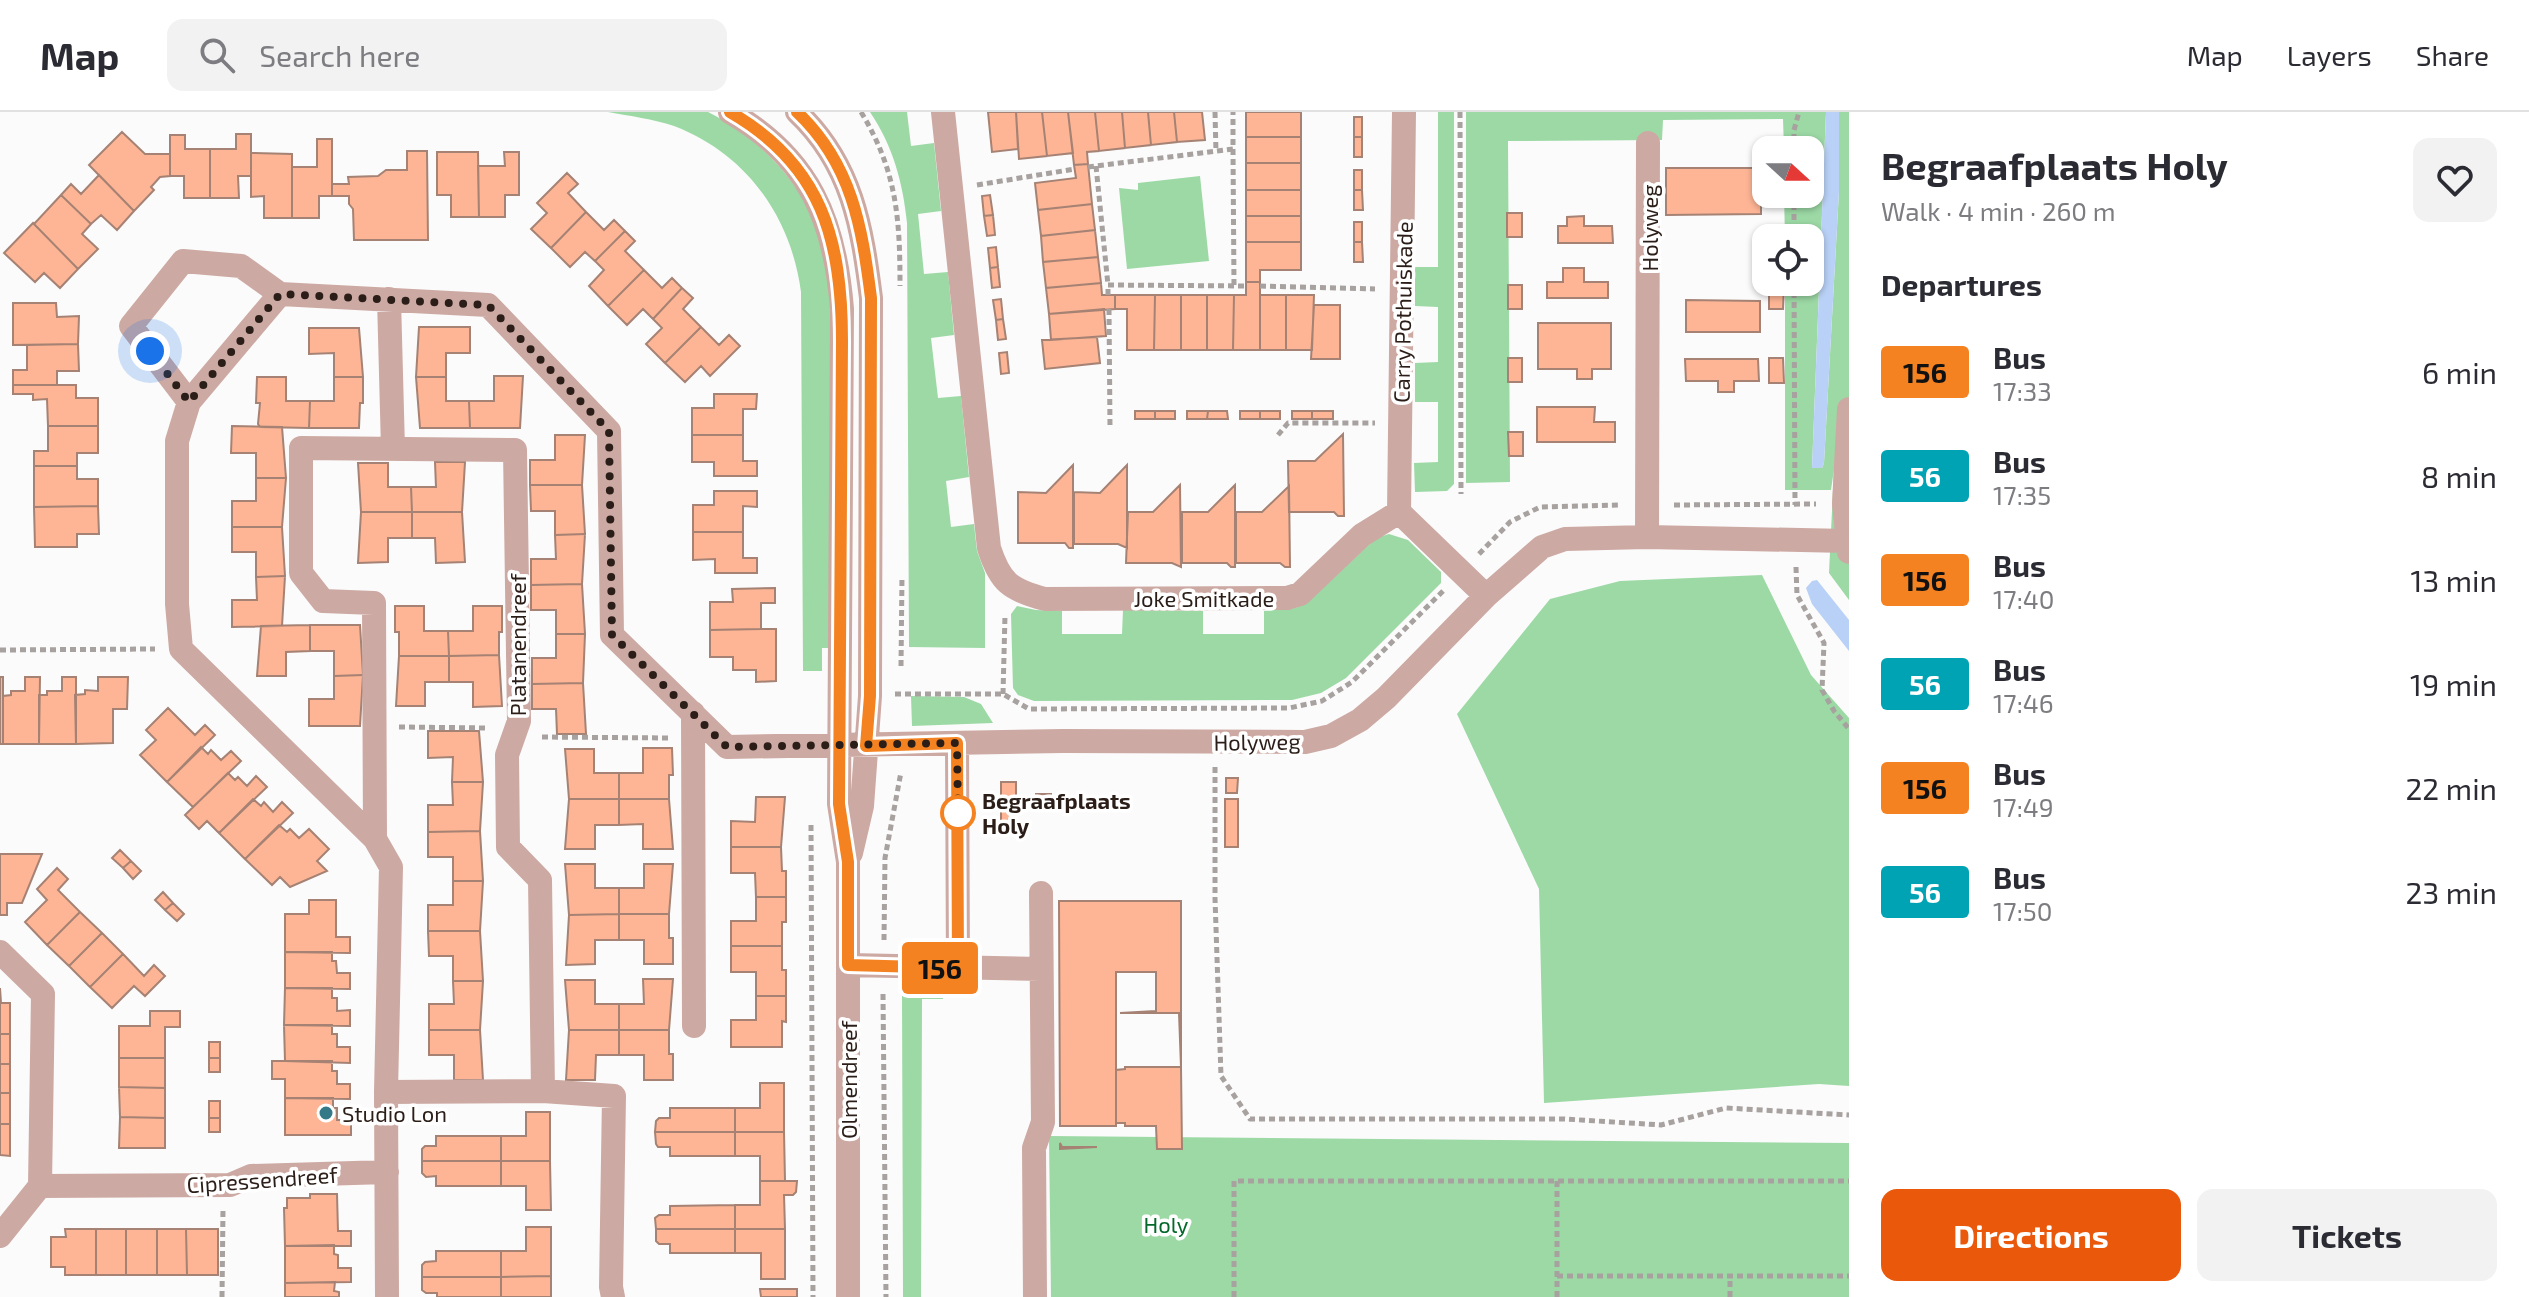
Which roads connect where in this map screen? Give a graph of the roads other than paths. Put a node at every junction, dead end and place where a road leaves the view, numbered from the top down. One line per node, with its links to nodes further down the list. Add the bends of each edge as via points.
1 (730, 112): 18 (street, Olmendreef, via 751,124 798,169 831,232 839,271)
2 (797, 112): 17 (street, Olmendreef, via 826,144 845,178 863,233 871,298)
3 (943, 112): 11 (street, Joke Smitkade, via 989,548 1006,582 1021,593 1045,599 1287,598 1300,594 1362,535)
4 (1404, 112): 11 (street, Carry Pothuiskade)
5 (1648, 143): 12 (street, Holyweg)
6 (280, 294): 7 (street); 8 (street); 8 (street, via 241,266 183,261 131,326)
7 (389, 299): 10 (street); 15 (street, via 488,305 609,431 612,635)
8 (189, 402): 19 (street, Platanendreef, via 177,441 181,649)
9 (1849, 409): 13 (street, Holyweg, via 1844,504)
10 (393, 449): 19 (street, Platanendreef, via 301,448 301,573 323,601 374,603); 27 (street, Platanendreef, via 515,450 519,721 507,755 508,847 540,880)
11 (1399, 512): 14 (street)
12 (1647, 537): 13 (street, Holyweg, via 1796,540); 14 (street, Holyweg, via 1565,539 1542,547)
13 (1848, 547)
14 (1486, 596): 16 (street, Holyweg, via 1386,698 1331,736 1305,742)
15 (693, 713): 18 (street, via 727,747); 26 (street)
16 (957, 743): 17 (street, Holyweg); 24 (street)
17 (866, 746): 18 (street, Holyweg); 20 (street, Olmendreef, via 862,806)
18 (839, 747): 20 (street, Olmendreef, via 839,804)
19 (375, 839): 28 (street, Platanendreef, via 391,867)
20 (848, 862): 23 (street, Olmendreef)
21 (1041, 893): 25 (street)
22 (0, 952): 30 (street, via 43,994)
23 (848, 965): 24 (street); 34 (street, Olmendreef)
24 (958, 968): 25 (street)
25 (1041, 969): 35 (street, via 1043,1122 1034,1148)
26 (694, 1026)
27 (543, 1091): 28 (street); 33 (street, via 614,1096)
28 (386, 1092): 29 (street, Platanendreef)
29 (387, 1172): 30 (street, Cipressendreef, via 251,1176 230,1185); 32 (street, Platanendreef)
30 (40, 1186): 31 (street)
31 (0, 1236)
32 (387, 1297)
33 (613, 1297)
34 (848, 1297)
35 (1035, 1297)

